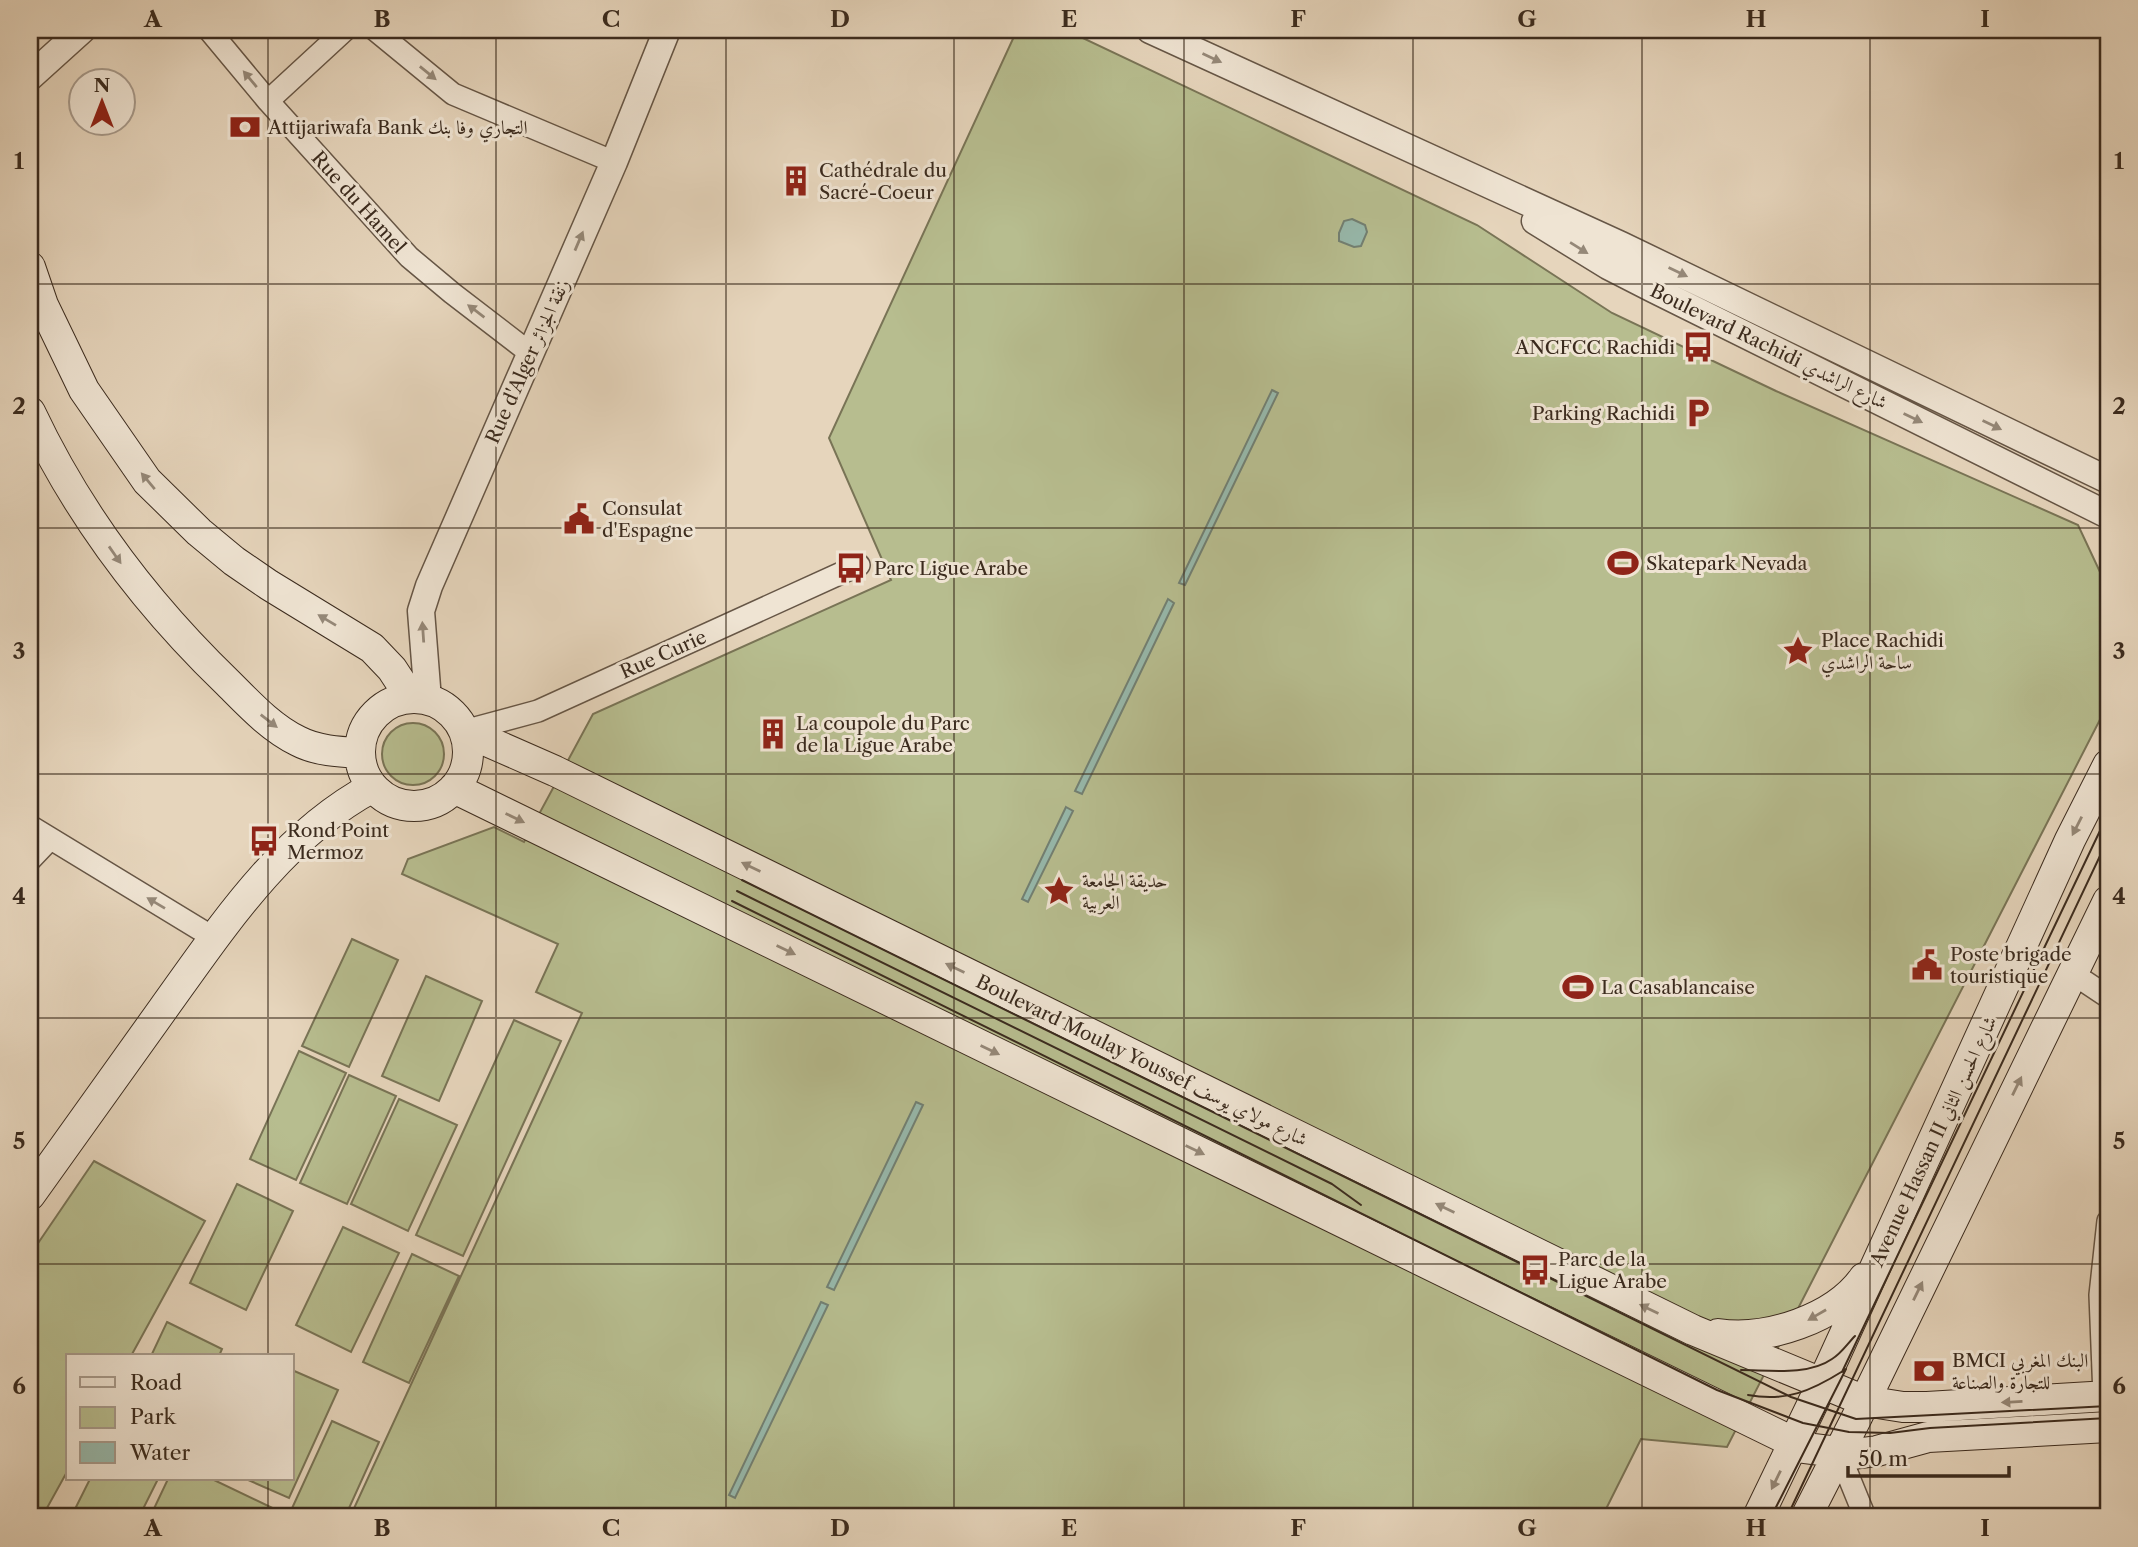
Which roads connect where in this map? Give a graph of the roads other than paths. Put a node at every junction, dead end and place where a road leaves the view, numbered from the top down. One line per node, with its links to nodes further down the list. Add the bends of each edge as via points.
1 (82, 30): 7 (street)
2 (209, 30): 8 (street, Rue du Hamel, one-way to 2)
3 (345, 30): 8 (street)
4 (375, 30): 10 (street, one-way to 10, via 453,94)
5 (667, 30): 10 (street, Rue d'Alger زنقة الجزائر)
6 (1158, 31): 9 (street, Boulevard Rachidi شارع الراشدي, one-way to 9)
7 (30, 77)
8 (268, 101): 12 (street, Rue du Hamel, one-way to 8, via 409,257)
9 (1438, 161): 15 (street, Boulevard Rachidi شارع الراشدي, one-way to 15); 16 (street, Boulevard Rachidi شارع الراشدي, one-way to 16, via 1608,266)
10 (614, 162): 12 (street, Rue d'Alger زنقة الجزائر, one-way to 10)
11 (30, 267): 18 (main road, one-way to 11, via 372,648 234,561 147,481 84,390)
12 (530, 353): 18 (street, Rue d'Alger زنقة الجزائر, one-way to 12, via 421,611 429,586)
13 (30, 412): 14 (main road)
14 (39, 454): 20 (main road, one-way to 20, via 127,571 207,664 256,711 297,741)
15 (2108, 480)
16 (2108, 515)
17 (859, 565): 19 (street, Rue Curie, via 538,711)
18 (419, 699): 19 (main road, via 448,710); 20 (main road, via 391,704 374,716)
19 (464, 731): 23 (main road, via 468,760); 34 (main road, Boulevard Moulay Youssef شارع مولاي يوسف, one-way to 19, via 567,776)
20 (360, 753): 22 (main road)
21 (2108, 765): 33 (main road, Avenue Hassan II شارع الحسن الثاني, one-way to 33)
22 (373, 787): 23 (main road, via 410,806 434,802); 28 (main road, via 307,832)
23 (454, 788): 39 (main road, one-way to 39)
24 (30, 826): 25 (street)
25 (50, 839): 26 (street); 28 (street, one-way to 25)
26 (30, 860)
27 (2108, 901): 29 (main road)
28 (214, 938): 31 (main road)
29 (2073, 973): 30 (street); 37 (main road, one-way to 29)
30 (2108, 997)
31 (30, 1195)
32 (2108, 1221): 36 (street, via 2100,1295)
33 (1882, 1251): 34 (main road, one-way to 34, via 1856,1289 1807,1321 1787,1329 1734,1336); 35 (main road, Avenue Hassan II شارع الحسن الثاني)
34 (1693, 1330): 35 (main road, Boulevard Moulay Youssef شارع مولاي يوسف)
35 (1822, 1384): 37 (main road, Boulevard Moulay Youssef شارع مولاي يوسف); 39 (main road, Avenue Hassan II شارع الحسن الثاني)
36 (2106, 1396): 37 (main road, Boulevard Moulay Youssef شارع مولاي يوسف, one-way to 37, via 1927,1407)
37 (1864, 1401): 40 (main road)
38 (2108, 1427): 40 (main road, via 1971,1433 1928,1437 1866,1453)
39 (1794, 1443): 40 (main road); 41 (main road, Avenue Hassan II شارع الحسن الثاني, one-way to 41)
40 (1839, 1452): 42 (main road); 43 (street)
41 (1758, 1517)
42 (1806, 1517)
43 (1865, 1517)

